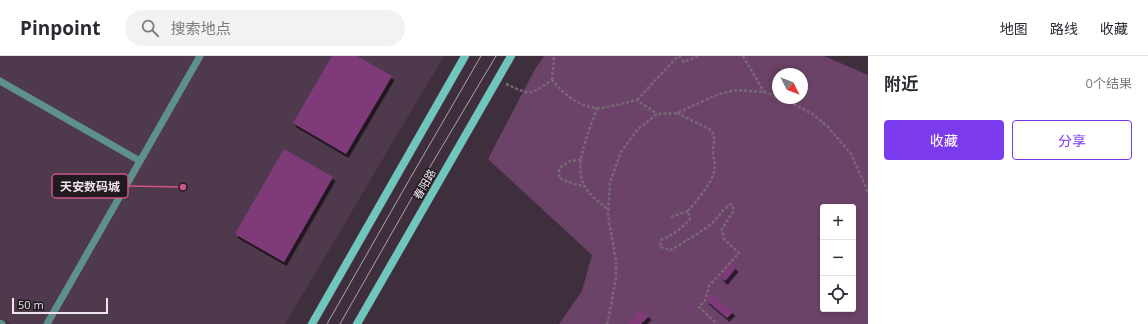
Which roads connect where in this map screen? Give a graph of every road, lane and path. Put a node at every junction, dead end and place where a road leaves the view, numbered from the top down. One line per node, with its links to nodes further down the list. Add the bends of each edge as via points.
1 (200, 56): 19 (lane)
2 (465, 56): 26 (main road)
3 (510, 56): 8 (main road, 春阳路)
4 (554, 56): 9 (path)
5 (678, 56): 6 (path, via 684,62); 13 (path)
6 (698, 56)
7 (743, 56): 11 (path)
8 (496, 80): 9 (path, via 525,93 533,92); 27 (main road, 春阳路)
9 (552, 80): 15 (path, via 575,101)
10 (0, 81): 19 (lane)
11 (764, 92): 12 (path); 16 (path, via 735,90 719,94)
12 (772, 95)
13 (637, 100): 15 (path); 17 (path)
14 (794, 104): 21 (path, via 814,115 828,127 851,154)
15 (597, 108): 18 (path)
16 (676, 113): 17 (path); 23 (path, via 711,130 715,135 714,173)
17 (657, 114): 22 (path, via 638,129 621,152 610,182)
18 (581, 160): 20 (path, via 580,171); 20 (path, via 570,161 559,168 559,178)
19 (140, 161): 25 (lane)
20 (585, 186): 22 (path)
21 (868, 192)
22 (608, 209): 28 (path, via 616,277)
23 (688, 211): 24 (path); 29 (path, via 690,219 673,235 661,240 660,247 671,250 714,221 723,209 731,204 734,210 722,229 724,239 739,253 709,286 705,301 699,307)
24 (671, 217)
25 (47, 324)
26 (312, 324)
27 (357, 324)
28 (607, 324)
29 (717, 324)

